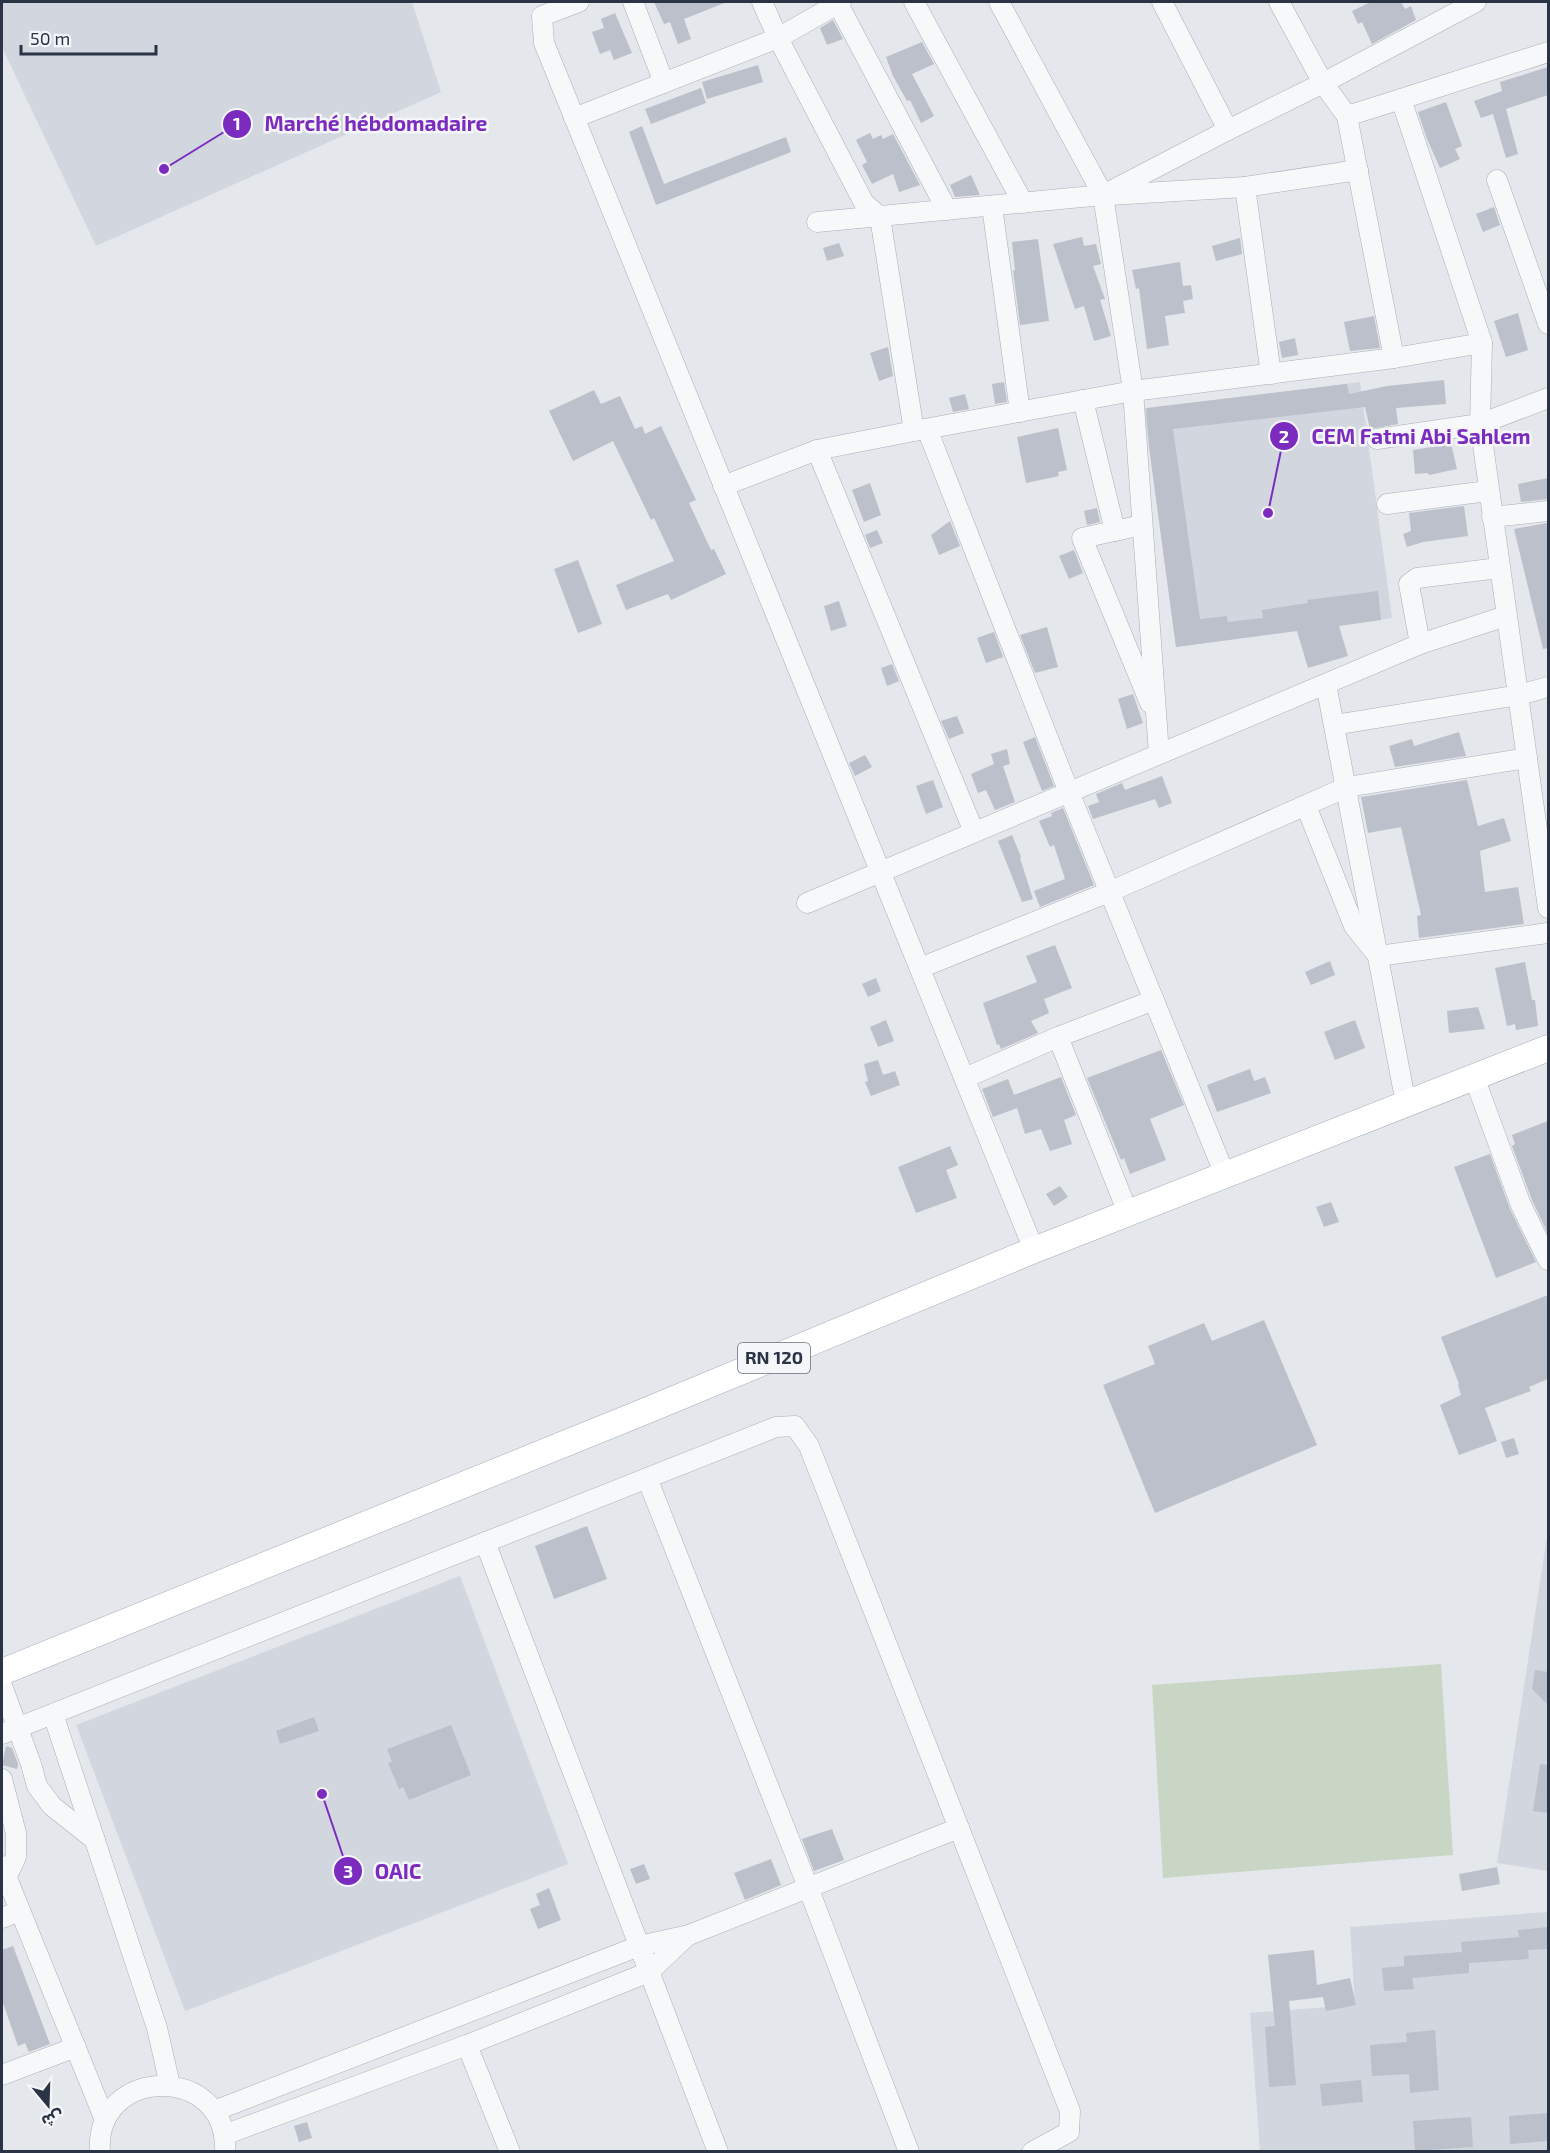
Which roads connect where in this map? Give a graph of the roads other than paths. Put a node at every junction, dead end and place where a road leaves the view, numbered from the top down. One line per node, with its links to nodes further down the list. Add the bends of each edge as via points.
1 (579, 2): 16 (street, via 542,16 544,43)
2 (633, 2): 12 (street)
3 (762, 2): 10 (street)
4 (839, 2): 10 (street); 24 (street)
5 (914, 2): 22 (street)
6 (999, 2): 21 (street)
7 (1162, 2): 17 (street)
8 (1279, 2): 13 (street)
9 (1476, 2): 13 (street)
10 (778, 38): 12 (street); 25 (street, via 864,203)
11 (1548, 52): 14 (street)
12 (664, 83): 16 (street)
13 (1323, 84): 15 (street); 17 (street)
14 (1401, 99): 15 (street); 28 (street)
15 (1347, 116): 18 (street)
16 (574, 118): 39 (street)
17 (1228, 130): 21 (street)
18 (1358, 170): 20 (street); 29 (street)
19 (1497, 180): 27 (street)
20 (1245, 187): 21 (street); 30 (street)
21 (1103, 195): 22 (street); 31 (street)
22 (1023, 203): 23 (street)
23 (992, 206): 24 (street); 34 (street)
24 (947, 210): 25 (street)
25 (880, 217): 26 (street); 36 (street)
26 (817, 222)
27 (1548, 324)
28 (1482, 343): 29 (street); 35 (street)
29 (1394, 358): 30 (street)
30 (1271, 374): 31 (street)
31 (1133, 391): 33 (street); 44 (street)
32 (1548, 398): 35 (street)
33 (1083, 400): 34 (street); 45 (street)
34 (1020, 412): 36 (street)
35 (1480, 424): 37 (street); 40 (street)
36 (920, 430): 38 (street); 57 (street)
37 (1377, 439)
38 (817, 450): 39 (street); 59 (street)
39 (723, 486): 60 (street)
40 (1488, 491): 41 (street); 43 (street)
41 (1387, 504)
42 (1548, 512): 43 (street)
43 (1492, 518): 46 (street)
44 (1142, 525): 45 (street); 52 (street)
45 (1116, 531): 52 (street, via 1082,538)
46 (1499, 568): 47 (street); 48 (street, via 1418,578 1409,584)
47 (1506, 616): 48 (street); 51 (street)
48 (1420, 644): 49 (street)
49 (1326, 684): 53 (street); 54 (street)
50 (1548, 687): 51 (street)
51 (1519, 695): 53 (street); 55 (street)
52 (1156, 718): 54 (street)
53 (1334, 725): 56 (street)
54 (1159, 754): 57 (street)
55 (1527, 758): 56 (street); 63 (street)
56 (1347, 787): 58 (street); 65 (street)
57 (1069, 792): 59 (street); 61 (street)
58 (1306, 806): 61 (street); 65 (street, via 1354,926)
59 (974, 832): 60 (street)
60 (880, 872): 62 (street); 66 (street)
61 (1109, 892): 66 (street); 67 (street)
62 (807, 903)
63 (1548, 908)
64 (1548, 933): 65 (street)
65 (1378, 956): 72 (street)
66 (920, 968): 71 (street)
67 (1154, 1000): 68 (street); 73 (street)
68 (1058, 1037): 71 (street); 74 (street)
69 (1548, 1048): 70 (main road, RN 120)
70 (1474, 1077): 72 (main road, RN 120); 76 (street, via 1521,1205)
71 (965, 1078): 75 (street)
72 (1406, 1104): 73 (main road, RN 120)
73 (1226, 1175): 74 (main road, RN 120)
74 (1128, 1213): 75 (main road, RN 120)
75 (1034, 1250): 79 (main road, RN 120)
76 (1548, 1260)
77 (647, 1478): 78 (street); 84 (street, via 776,1427 795,1426 809,1446); 87 (street)
78 (485, 1542): 81 (street); 90 (street)
79 (2, 1672)
80 (2, 1686): 82 (street)
81 (53, 1714): 82 (street); 85 (street)
82 (9, 1731): 85 (street, via 31,1764 37,1786 52,1806)
83 (2, 1779): 86 (street, via 16,1833 16,1857)
84 (959, 1828): 87 (street); 103 (street, via 1070,2111 1069,2132)
85 (95, 1840): 95 (street, via 157,2028)
86 (4, 1872): 88 (street)
87 (808, 1887): 89 (street); 102 (street)
88 (11, 1915): 93 (street)
89 (689, 1935): 90 (street); 91 (street)
90 (639, 1946): 91 (street); 96 (street)
91 (649, 1972): 92 (street); 101 (street)
92 (467, 2044): 98 (street); 100 (street)
93 (76, 2047): 94 (street); 97 (street)
94 (2, 2075)
95 (170, 2085): 96 (street, via 195,2094); 97 (street, via 132,2092)
96 (214, 2111): 98 (street)
97 (105, 2120): 99 (street)
98 (225, 2143)
99 (97, 2150)
100 (510, 2151)
101 (718, 2151)
102 (909, 2151)
103 (1032, 2151)

